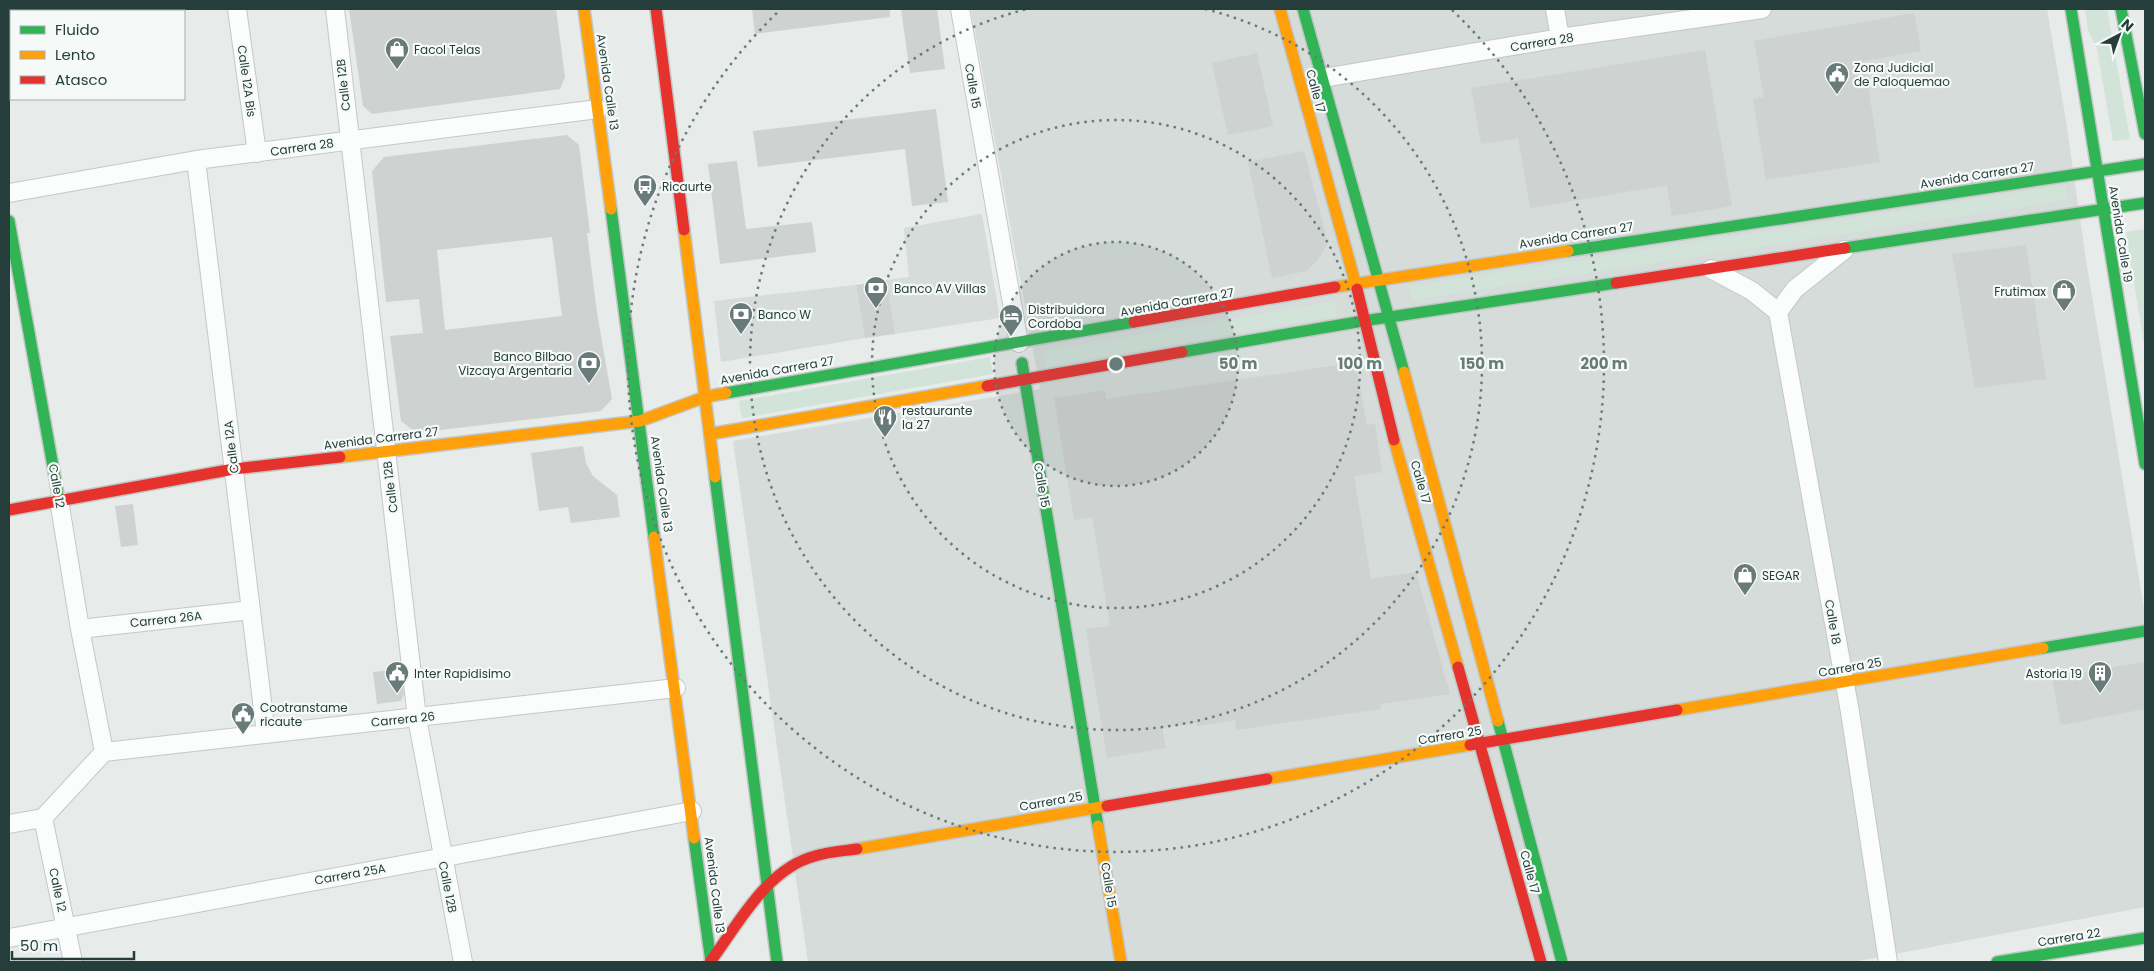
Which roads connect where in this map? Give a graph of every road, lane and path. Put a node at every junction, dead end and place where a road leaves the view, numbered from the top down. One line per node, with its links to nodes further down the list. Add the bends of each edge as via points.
1 (237, 9): 19 (street, Calle 12A Bis)
2 (336, 9): 18 (street, Calle 12B)
3 (584, 9): 16 (main road, Avenida Calle 13)
4 (656, 9): 36 (main road)
5 (960, 9): 34 (street, Calle 15)
6 (1280, 9): 30 (main road, Calle 17)
7 (1303, 9): 14 (main road, Calle 17)
8 (1555, 9): 12 (street)
9 (1762, 9): 12 (street, Carrera 28)
10 (2071, 9): 22 (main road, Avenida Calle 19)
11 (2121, 9): 13 (main road)
12 (1560, 38): 14 (street, Carrera 28)
13 (2134, 75): 15 (main road); 17 (main road)
14 (1322, 78): 29 (main road, Calle 17)
15 (2145, 98)
16 (598, 109): 18 (street, Carrera 28); 37 (main road, Avenida Calle 13)
17 (2145, 134)
18 (349, 140): 19 (street, Carrera 28); 39 (street, Calle 12B)
19 (257, 153): 20 (street, Carrera 28)
20 (196, 160): 23 (street, Carrera 28); 41 (street, Calle 12A)
21 (2145, 164): 22 (main road, Avenida Carrera 27)
22 (2096, 171): 25 (main road, Avenida Calle 19); 29 (main road, Avenida Carrera 27)
23 (9, 193)
24 (2145, 203): 25 (main road)
25 (2102, 210): 27 (main road); 40 (main road, Avenida Calle 19)
26 (9, 221): 42 (main road, Calle 12)
27 (1846, 248): 28 (main road); 31 (street, via 1795,289)
28 (1712, 269): 31 (street, via 1752,291); 32 (main road)
29 (1379, 279): 30 (main road, Avenida Carrera 27); 32 (main road, Calle 17)
30 (1355, 284): 33 (main road, Calle 17); 34 (main road, Avenida Carrera 27)
31 (1778, 312): 47 (street, Calle 18)
32 (1389, 318): 33 (main road); 51 (main road, Calle 17)
33 (1363, 321): 35 (main road); 52 (main road, Calle 17)
34 (1019, 343): 35 (main road, Calle 15); 36 (main road, Avenida Carrera 27)
35 (1024, 379): 38 (main road); 54 (main road, Calle 15)
36 (705, 397): 37 (main road, Avenida Carrera 27); 38 (main road)
37 (640, 422): 39 (main road, Avenida Carrera 27); 48 (main road, Avenida Calle 13)
38 (710, 434): 59 (main road)
39 (386, 451): 41 (main road, Avenida Carrera 27); 49 (street, Calle 12B)
40 (2145, 464)
41 (234, 469): 42 (main road, Avenida Carrera 27); 44 (street, Calle 12A)
42 (59, 500): 43 (main road, Avenida Carrera 27); 45 (street, Calle 12)
43 (9, 510)
44 (251, 610): 45 (street, Carrera 26A); 50 (street, Calle 12A)
45 (80, 629): 53 (street, Calle 12)
46 (2145, 631): 47 (main road, Carrera 25)
47 (1843, 682): 51 (main road, Carrera 25); 70 (street, Calle 18)
48 (668, 690): 49 (street, Carrera 26); 55 (main road, Avenida Calle 13)
49 (417, 718): 50 (street, Carrera 26); 58 (street, Calle 12B)
50 (266, 734): 53 (street, Carrera 26)
51 (1504, 739): 52 (main road, Carrera 25); 69 (main road, Calle 17)
52 (1480, 744): 54 (main road, Carrera 25); 68 (main road, Calle 17)
53 (104, 752): 56 (street)
54 (1097, 807): 59 (main road, Carrera 25, via 814,856 787,868); 67 (main road, Calle 15)
55 (692, 812): 58 (street, Carrera 25A); 65 (main road, Avenida Calle 13)
56 (43, 818): 57 (street); 60 (street, Calle 12)
57 (9, 824)
58 (442, 857): 60 (street, Carrera 25A); 64 (street, Calle 12B)
59 (768, 884): 65 (main road, Carrera 25); 66 (main road)
60 (65, 927): 61 (street, Carrera 25A); 63 (street, Calle 12)
61 (9, 938)
62 (2145, 938): 71 (main road, Carrera 22)
63 (73, 962)
64 (463, 962)
65 (710, 962)
66 (777, 962)
67 (1121, 962)
68 (1541, 962)
69 (1562, 962)
70 (1888, 962)
71 (1998, 962)

